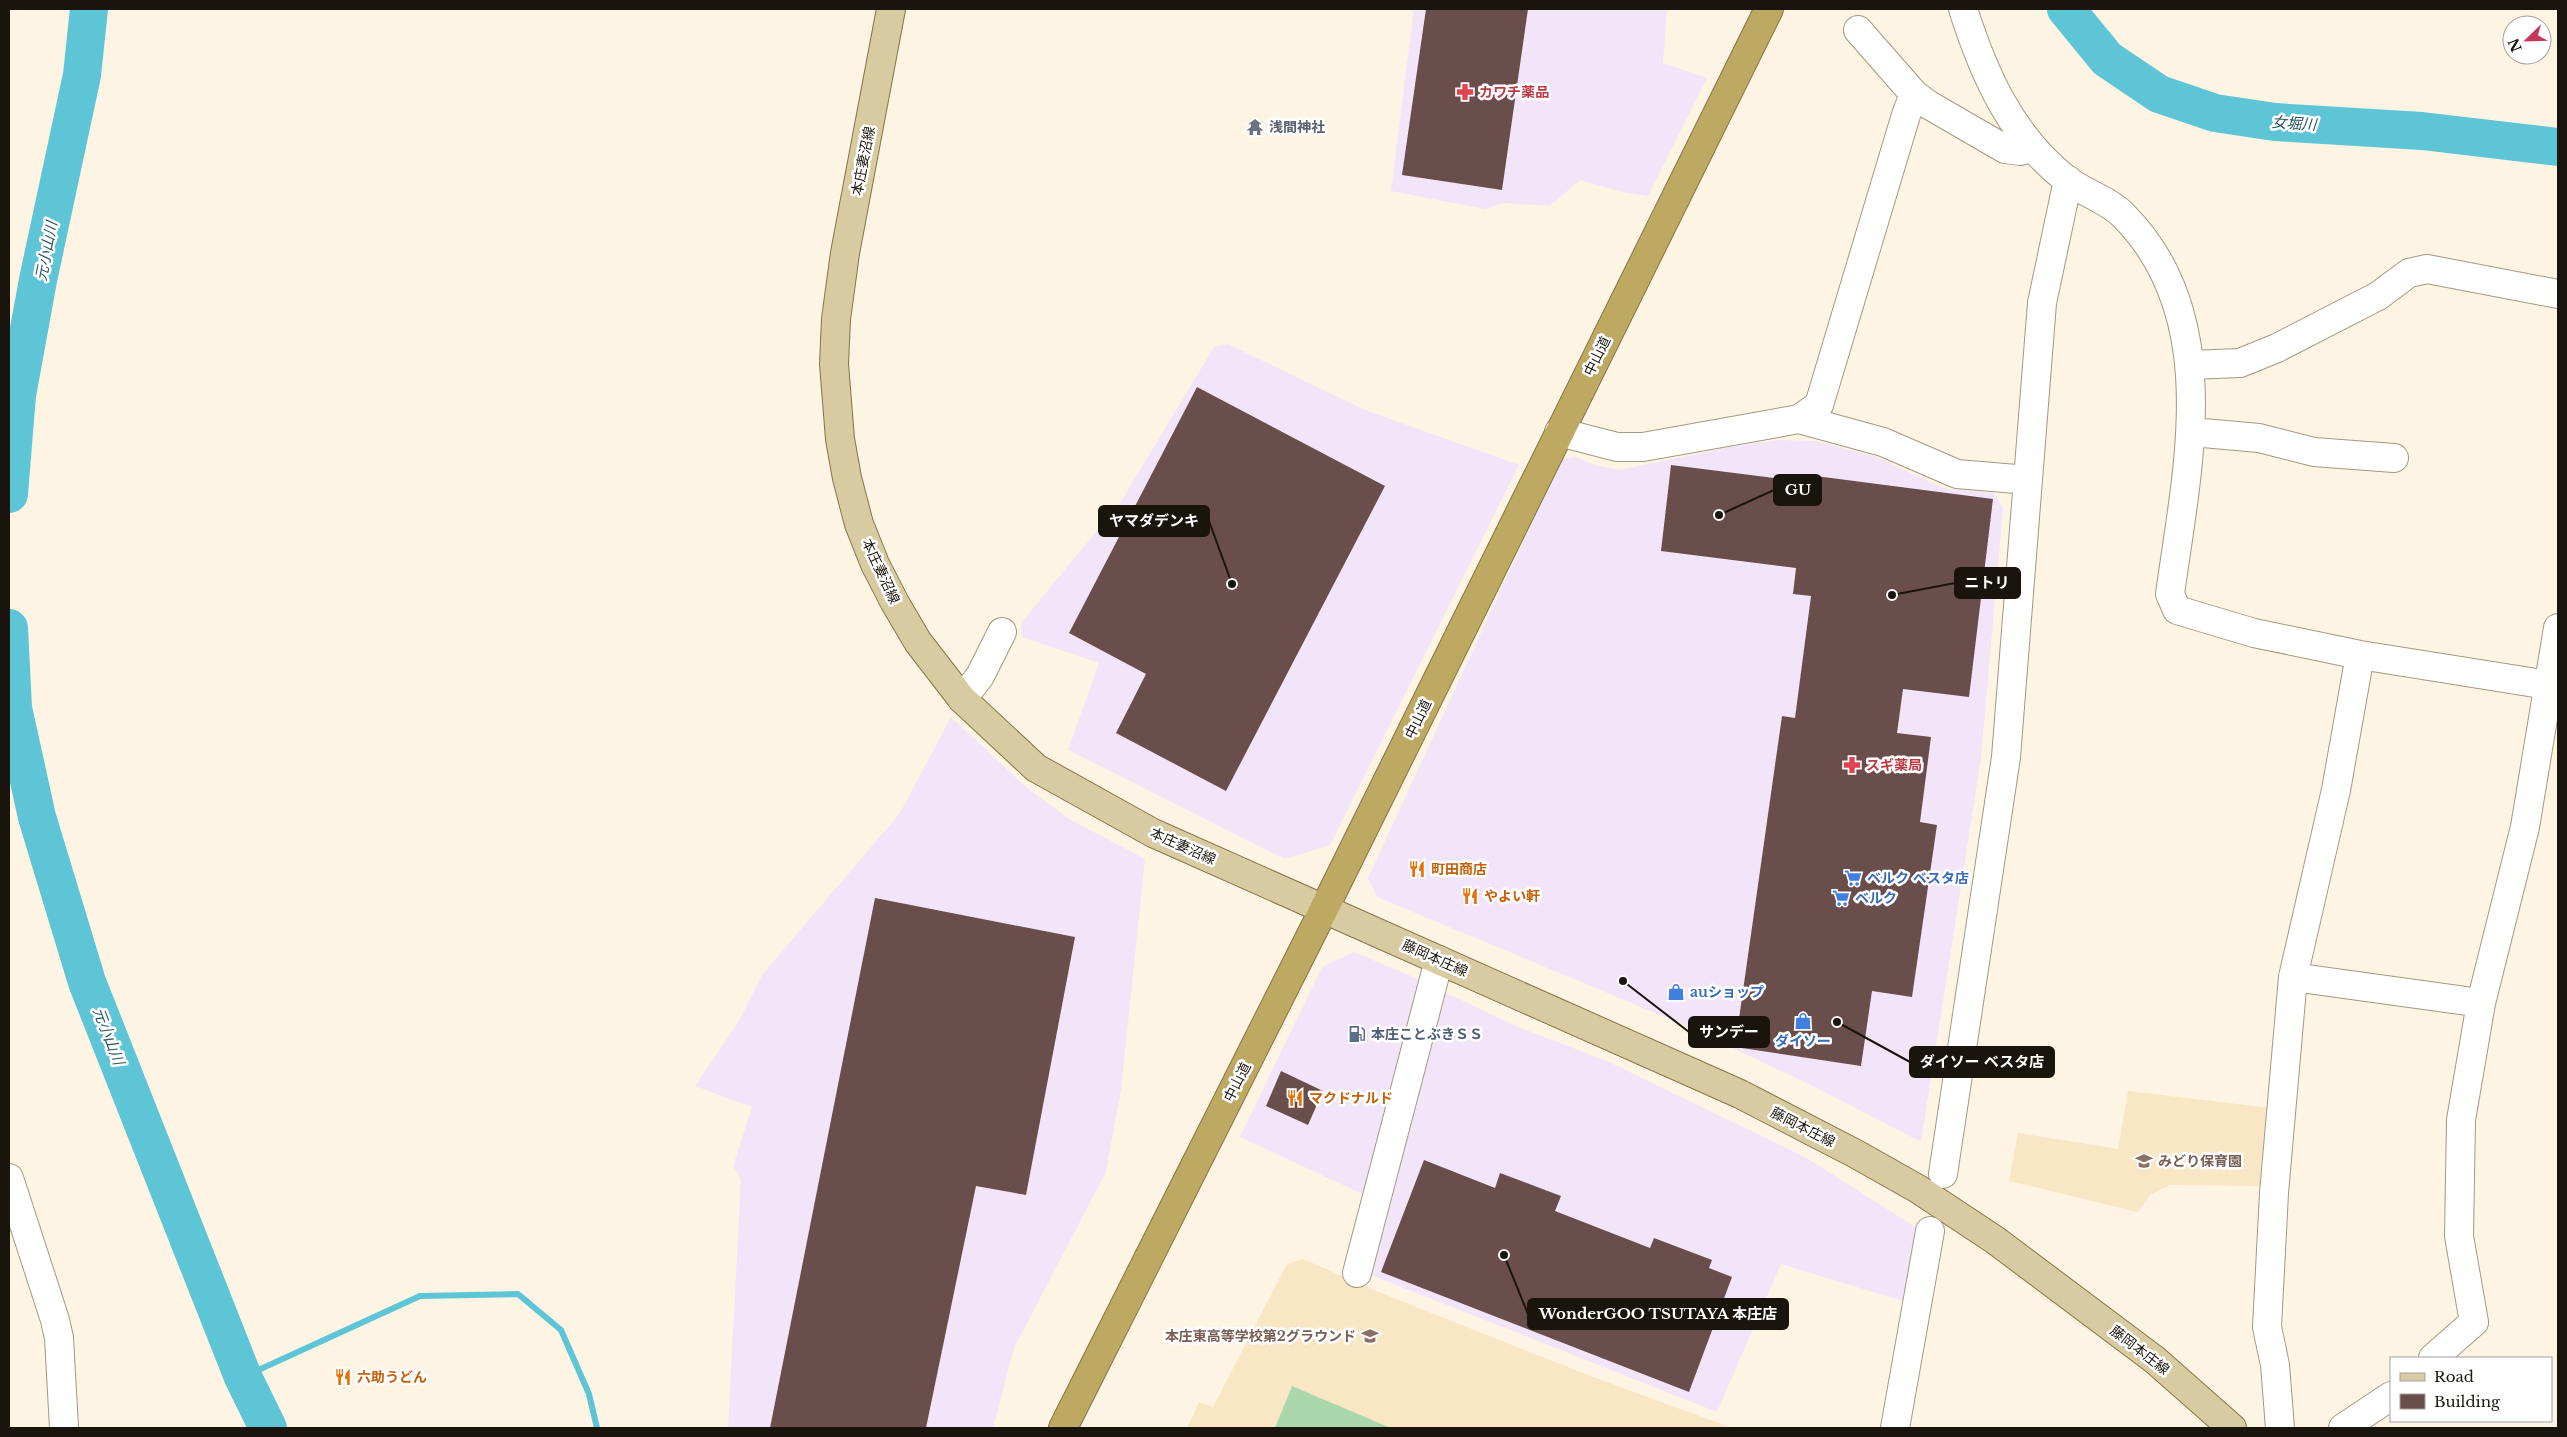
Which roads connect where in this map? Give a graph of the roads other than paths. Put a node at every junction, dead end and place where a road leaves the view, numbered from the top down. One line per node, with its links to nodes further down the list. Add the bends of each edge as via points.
1 (891, 9): 19 (main road, 本庄妻沼線, via 845,253 836,319 834,364 840,439 847,478 875,564 918,642)
2 (1769, 9): 11 (highway, 中山道)
3 (1963, 9): 6 (street, via 2001,104)
4 (1858, 30): 5 (street)
5 (1914, 94): 6 (street, via 2005,149 2020,151); 10 (street, via 1819,405)
6 (2031, 148): 7 (street)
7 (2068, 180): 9 (street, via 2123,214 2145,241 2164,272 2178,307); 14 (street, via 2042,303)
8 (2558, 294): 9 (street, via 2427,269 2409,273 2378,296 2277,348 2240,363)
9 (2190, 365): 12 (street)
10 (1799, 419): 11 (street, via 1643,447 1617,447); 14 (street, via 1883,442 1957,474)
11 (1559, 432): 20 (highway, 中山道)
12 (2192, 432): 13 (street, via 2259,438 2314,452); 17 (street, via 2170,594 2177,610 2254,633)
13 (2394, 458)
14 (2028, 480): 24 (street, via 2006,757)
15 (2558, 628): 18 (street)
16 (1002, 632): 19 (street, via 980,676)
17 (2360, 655): 18 (street); 22 (street, via 2336,790)
18 (2548, 685): 23 (street, via 2525,827)
19 (962, 699): 20 (main road, 本庄妻沼線, via 1036,768 1152,833)
20 (1324, 909): 21 (main road, 藤岡本庄線); 31 (highway, 中山道)
21 (1439, 960): 27 (street); 33 (main road, 藤岡本庄線, via 1740,1094 1918,1189 1995,1240 2155,1360)
22 (2294, 977): 23 (street); 34 (street, via 2274,1193 2267,1327)
23 (2482, 1003): 28 (street, via 2461,1120 2458,1186 2458,1236 2474,1322)
24 (1943, 1174)
25 (9, 1178): 30 (street, via 55,1320 60,1347)
26 (1930, 1231): 32 (street)
27 (1356, 1273)
28 (2434, 1357)
29 (2390, 1397): 35 (street)
30 (64, 1428)
31 (1063, 1428)
32 (1895, 1428)
33 (2232, 1428)
34 (2280, 1428)
35 (2343, 1428)

